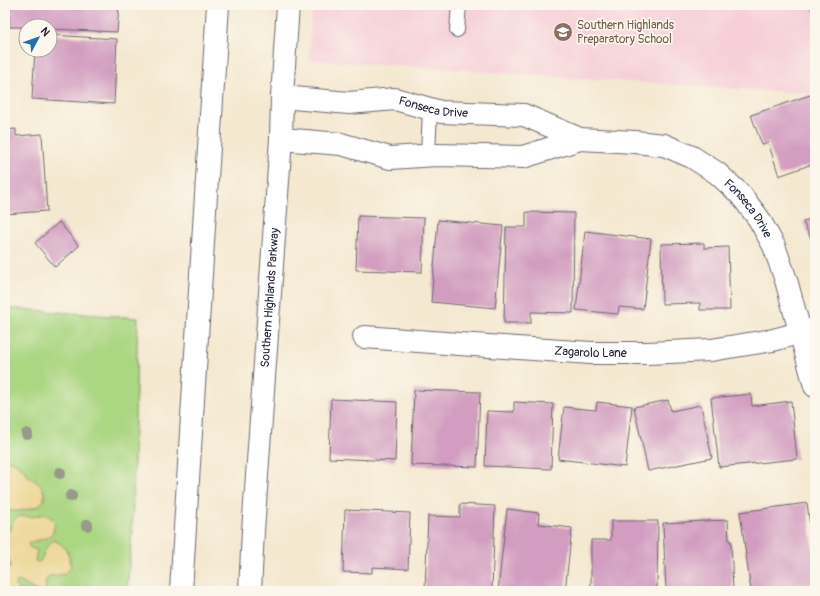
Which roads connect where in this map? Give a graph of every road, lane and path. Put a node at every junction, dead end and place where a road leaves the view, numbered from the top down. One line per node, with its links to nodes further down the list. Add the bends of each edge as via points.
1 (218, 5): 13 (street)
2 (288, 5): 5 (street, Southern Highlands Parkway)
3 (459, 5): 4 (lane)
4 (457, 30)
5 (282, 97): 6 (street, Fonseca Drive, via 349,103 395,99); 7 (street, Southern Highlands Parkway)
6 (430, 109): 8 (street, Fonseca Drive, via 440,112 524,115); 9 (lane)
7 (281, 139): 9 (street, Fonseca Drive, via 341,144 390,158); 14 (street, Southern Highlands Parkway)
8 (580, 139): 9 (street, Fonseca Drive, via 523,157); 10 (street, Fonseca Drive, via 664,145 692,156 717,173 741,195 759,219 774,246)
9 (428, 155)
10 (808, 331): 11 (street, Zagarolo Lane, via 773,340 710,350 648,353 591,353); 12 (street, Fonseca Drive)
11 (364, 336)
12 (815, 386)
13 (181, 591)
14 (250, 591)

